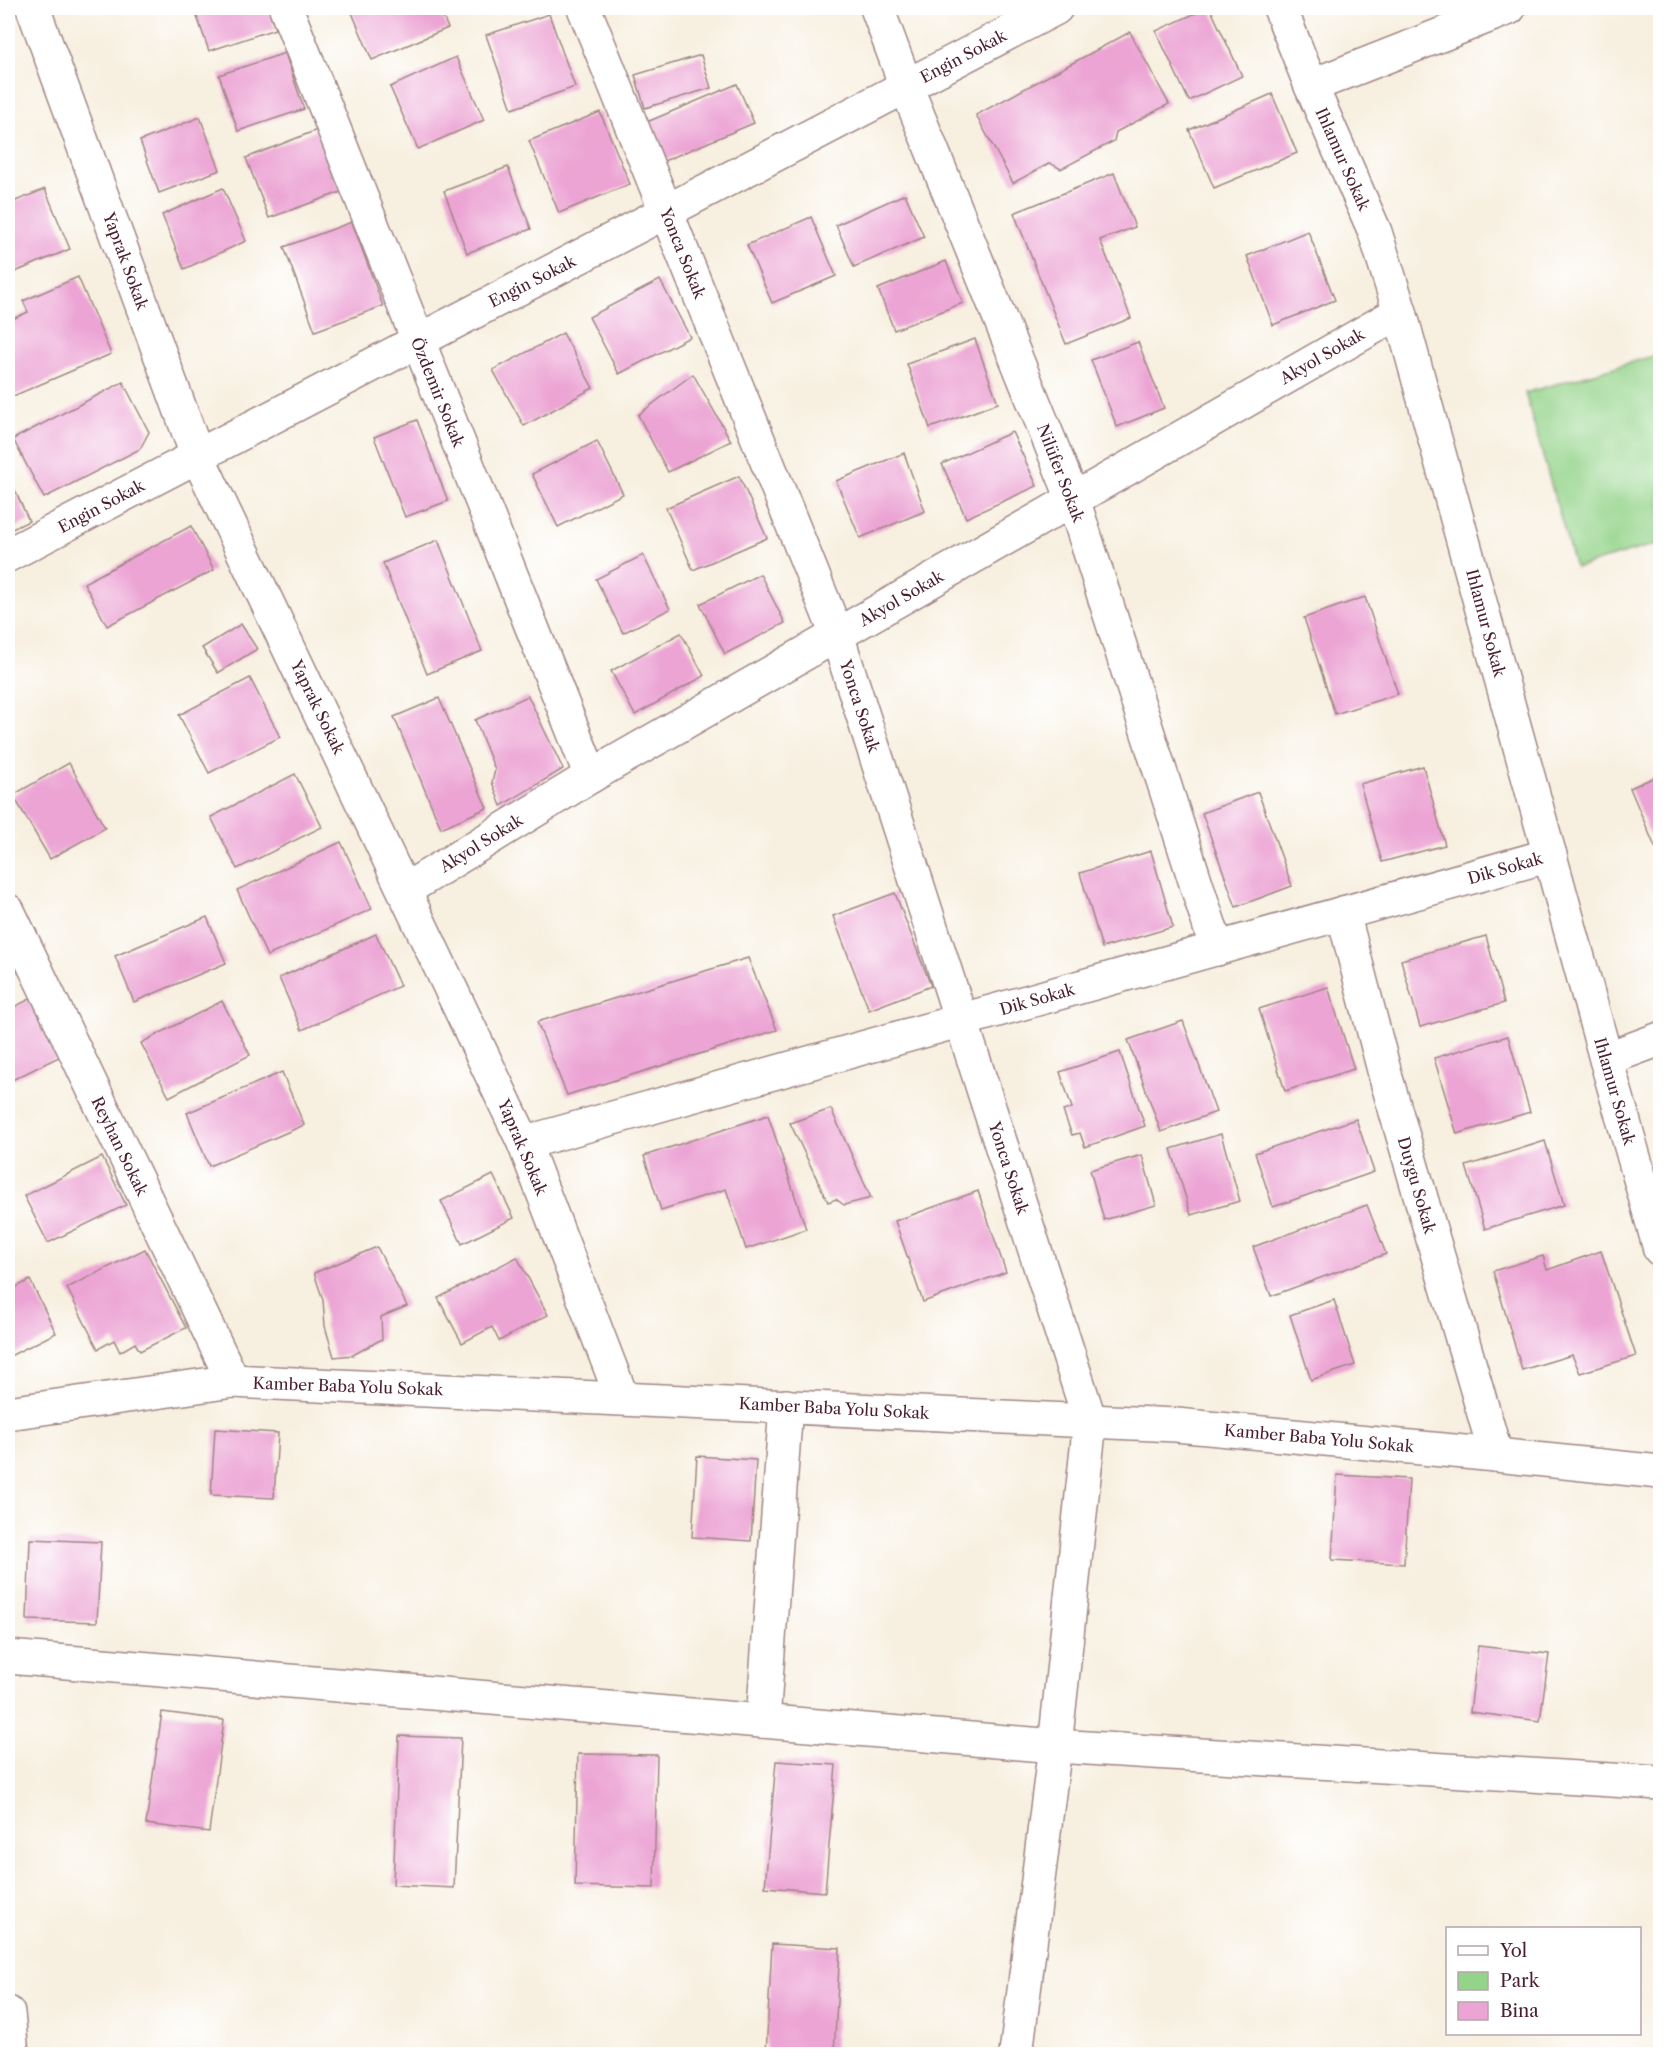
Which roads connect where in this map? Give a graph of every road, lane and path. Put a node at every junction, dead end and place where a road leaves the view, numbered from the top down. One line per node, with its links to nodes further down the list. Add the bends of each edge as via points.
1 (33, 8): 13 (street, Yaprak Sokak)
2 (286, 8): 12 (street, Özdemir Sokak)
3 (584, 8): 10 (street, Yonca Sokak)
4 (877, 8): 8 (street, Nilüfer Sokak)
5 (1056, 8): 8 (street, Engin Sokak)
6 (1280, 8): 9 (street, Ihlamur Sokak)
7 (1509, 8): 9 (street)
8 (906, 86): 10 (street, Engin Sokak); 14 (street, Nilüfer Sokak)
9 (1311, 86): 11 (street, Ihlamur Sokak, via 1375,232)
10 (666, 211): 12 (street, Engin Sokak); 16 (street, Yonca Sokak)
11 (1400, 312): 14 (street, Akyol Sokak); 18 (street, Ihlamur Sokak)
12 (418, 340): 13 (street, Engin Sokak); 17 (street, Özdemir Sokak)
13 (197, 455): 15 (street, Engin Sokak); 19 (street, Yaprak Sokak)
14 (1073, 500): 16 (street, Akyol Sokak); 22 (street, Nilüfer Sokak)
15 (8, 555)
16 (837, 635): 17 (street, Akyol Sokak); 23 (street, Yonca Sokak)
17 (591, 776): 19 (street, Akyol Sokak)
18 (1550, 855): 21 (street, Dik Sokak); 25 (street, Ihlamur Sokak)
19 (405, 890): 26 (street, Yaprak Sokak)
20 (8, 911): 28 (street, Reyhan Sokak)
21 (1343, 913): 22 (street, Dik Sokak); 33 (street, Duygu Sokak, via 1386,1078)
22 (1216, 949): 23 (street, Dik Sokak)
23 (961, 1020): 26 (street, Dik Sokak); 32 (street, Yonca Sokak)
24 (1660, 1039): 25 (street)
25 (1606, 1059): 27 (street, Ihlamur Sokak)
26 (524, 1143): 29 (street, Yaprak Sokak)
27 (1660, 1249)
28 (233, 1381): 29 (street, Kamber Baba Yolu Sokak); 31 (street, Kamber Baba Yolu Sokak)
29 (622, 1398): 30 (street, Kamber Baba Yolu Sokak)
30 (786, 1406): 32 (street, Kamber Baba Yolu Sokak); 36 (street)
31 (8, 1413)
32 (1090, 1421): 33 (street, Kamber Baba Yolu Sokak, via 1176,1425); 37 (street)
33 (1496, 1455): 34 (street, Kamber Baba Yolu Sokak)
34 (1660, 1472)
35 (8, 1657): 36 (street)
36 (763, 1721): 37 (street)
37 (1055, 1746): 38 (street); 41 (street)
38 (1660, 1783)
39 (8, 2013): 40 (street)
40 (12, 2055)
41 (1016, 2055)

